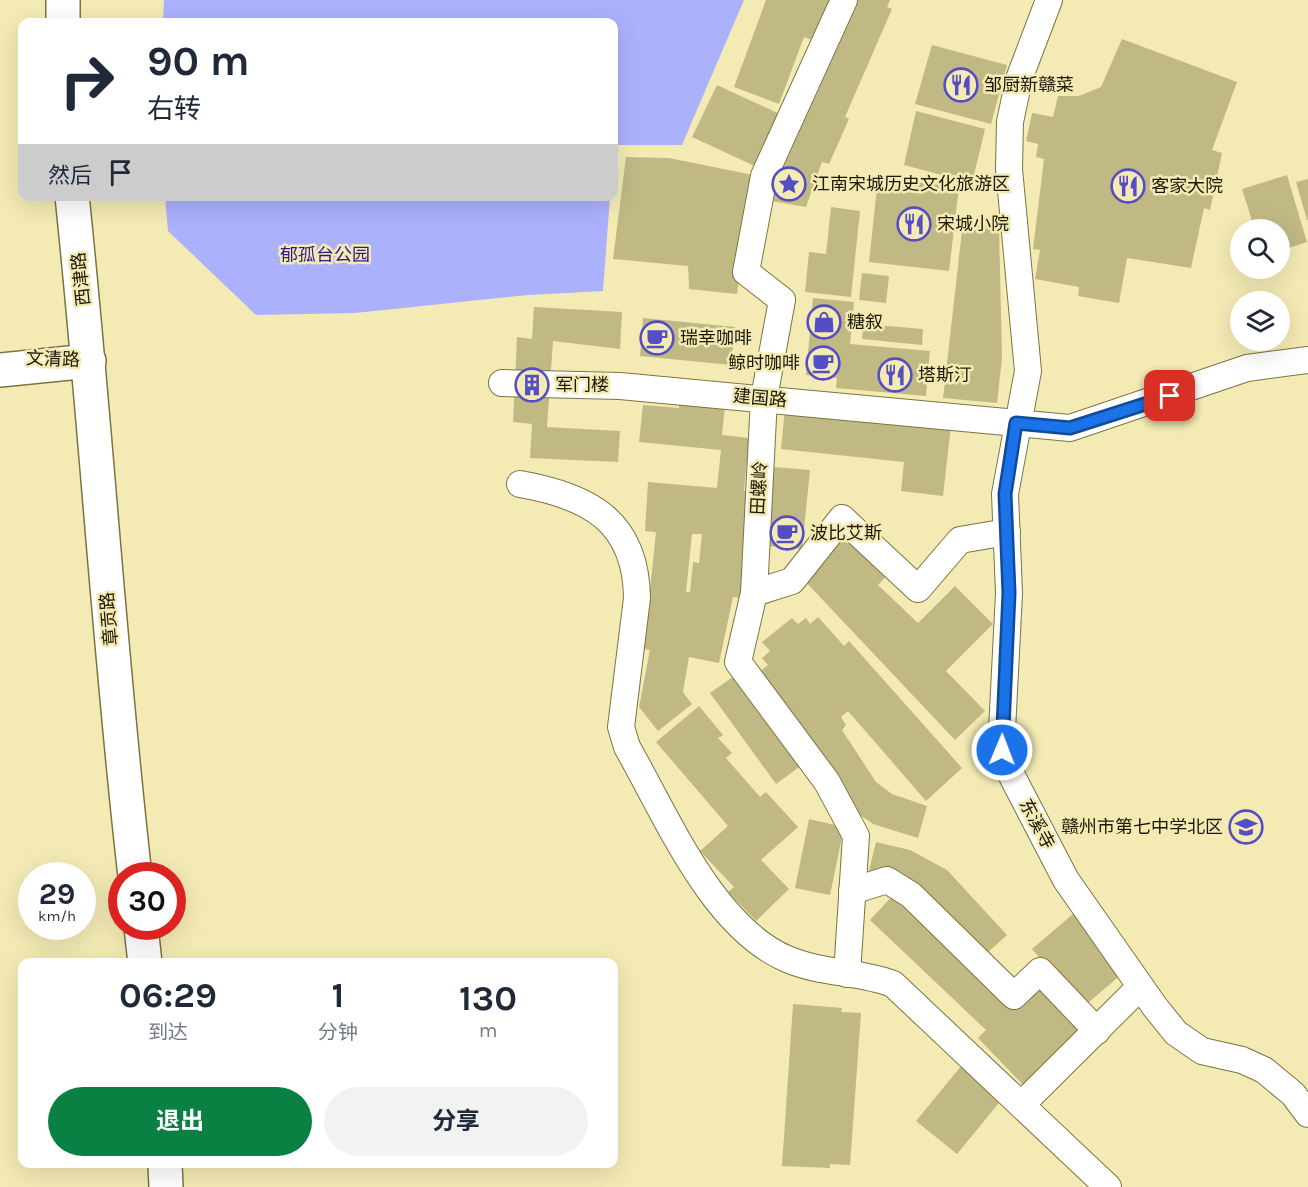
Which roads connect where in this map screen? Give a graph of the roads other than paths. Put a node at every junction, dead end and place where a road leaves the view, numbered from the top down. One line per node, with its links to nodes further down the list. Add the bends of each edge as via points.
1 (63, 0): 4 (main road)
2 (843, 0): 11 (street, 田螺岭, via 764,176 747,272 782,300)
3 (1049, 0): 12 (street, 东溪寺, via 1019,79 1010,122 1009,169 1028,371)
4 (63, 18)
5 (73, 201): 8 (main road, 西津路)
6 (0, 357): 8 (main road, 文清路)
7 (1308, 360): 12 (street, 建国路, via 1247,368 1070,428)
8 (89, 361): 9 (main road, 文清路); 16 (main road, 章贡路, via 102,544)
9 (0, 370)
10 (502, 383): 11 (street, 建国路, via 620,386)
11 (764, 398): 12 (street, 建国路); 15 (street, 田螺岭)
12 (1016, 423): 14 (street, 东溪寺, via 1005,494)
13 (520, 484): 20 (street, via 574,496 609,521 622,538 637,577 637,598 621,727 627,747 689,862 739,925 761,944 786,959)
14 (1007, 532): 15 (street, via 960,540 918,589 842,518 792,581); 21 (street, 东溪寺, via 1009,593 1002,750 1066,880)
15 (754, 593): 17 (street, 田螺岭, via 738,662 827,782 856,836)
16 (134, 862)
17 (852, 891): 20 (street, 田螺岭); 22 (street, via 887,880 911,895 1014,996 1040,971)
18 (143, 940): 19 (main road)
19 (145, 958)
20 (847, 974): 23 (street, via 873,976 893,984)
21 (1140, 987): 22 (street); 24 (street, 东溪寺, via 1176,1033 1202,1051 1242,1060 1263,1070 1293,1094)
22 (1097, 1031): 23 (street)
23 (1022, 1104): 27 (street)
24 (1308, 1114)
25 (165, 1168): 26 (main road)
26 (166, 1187)
27 (1108, 1187)

